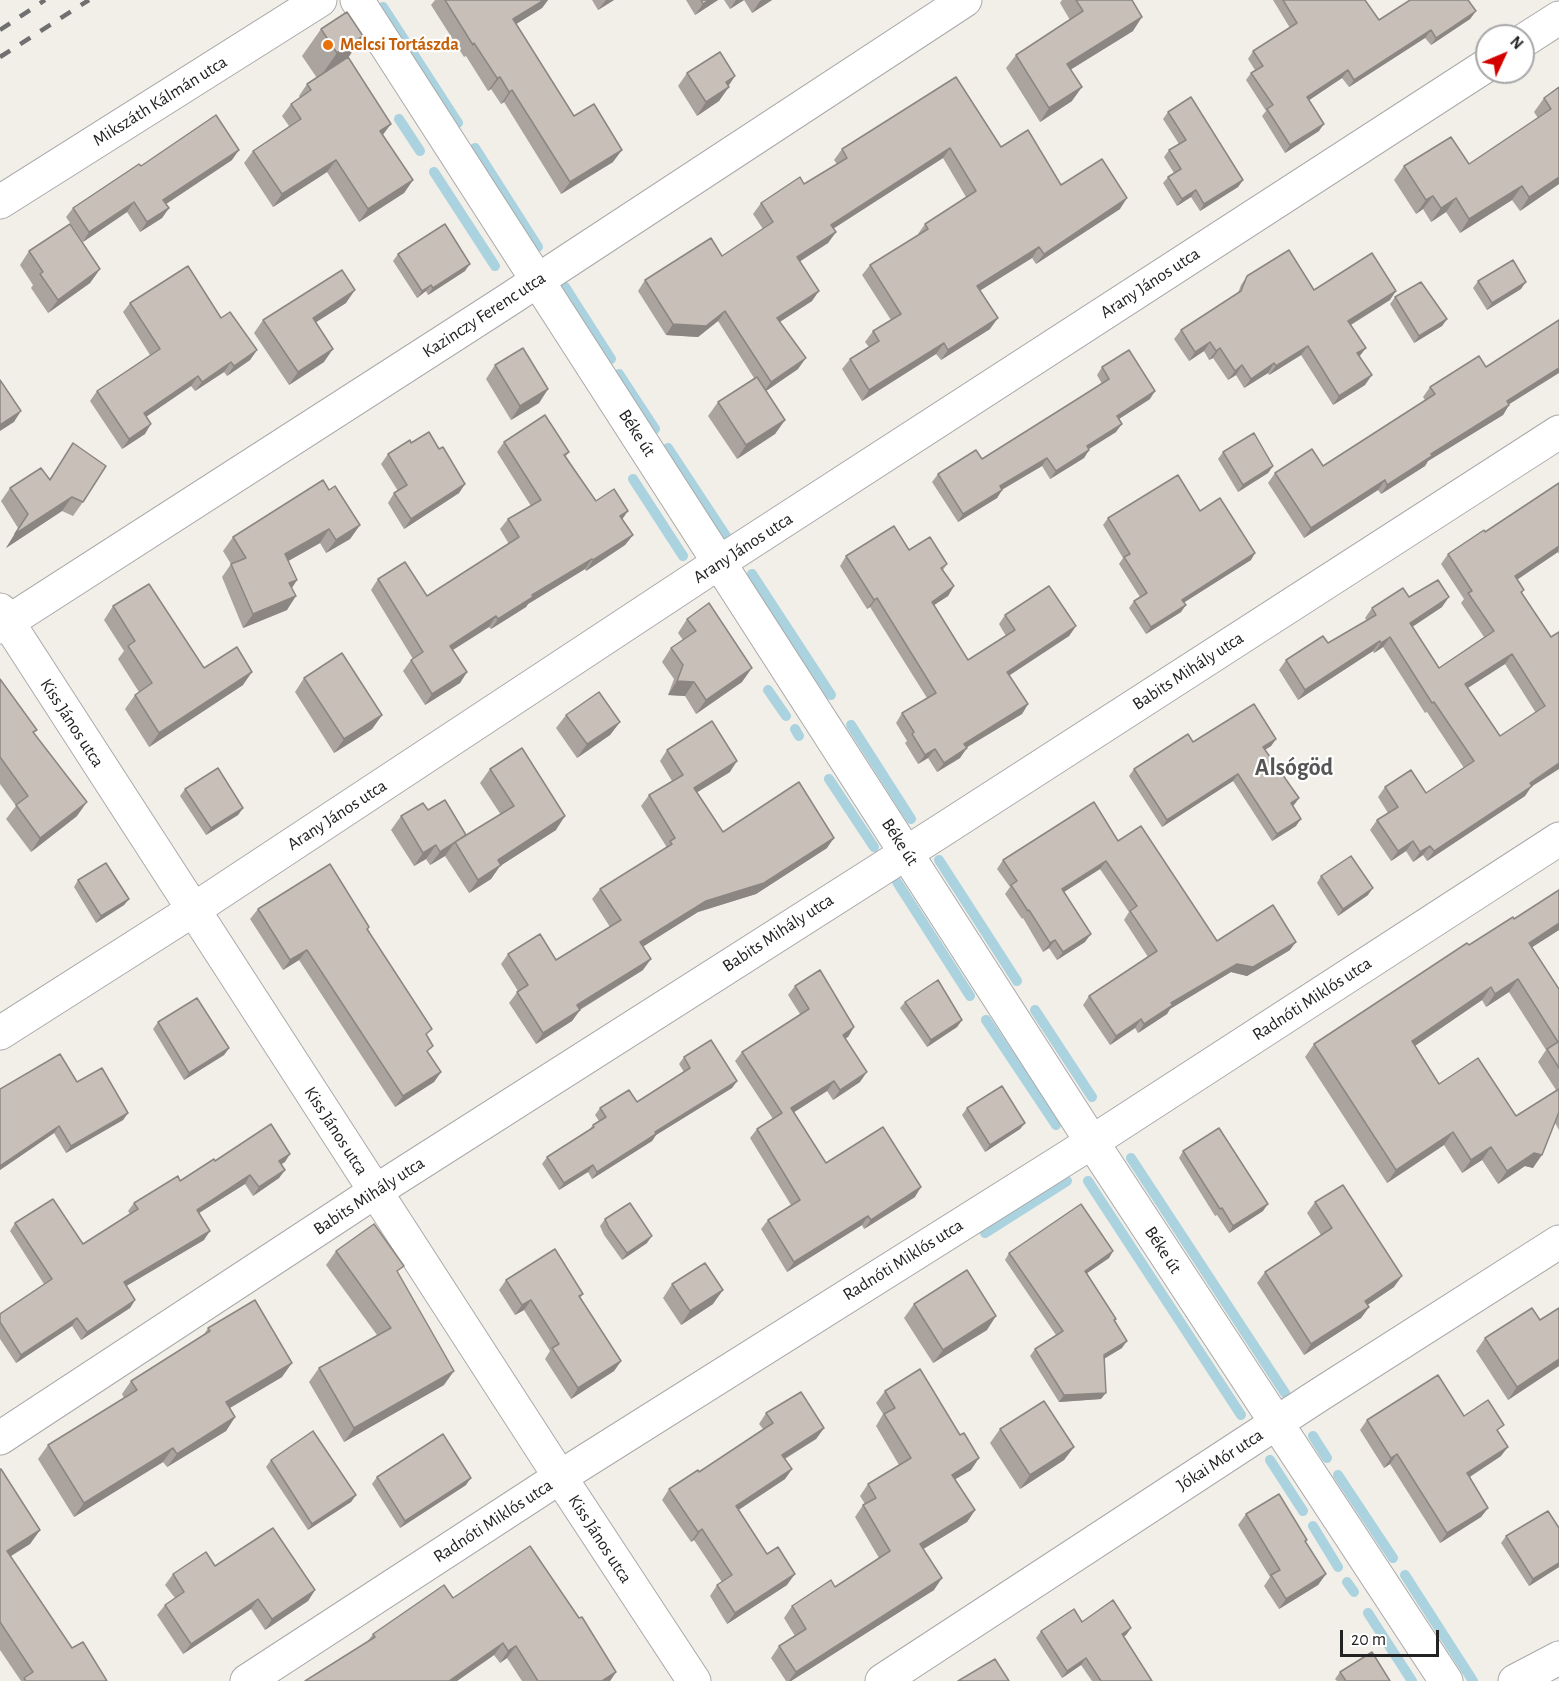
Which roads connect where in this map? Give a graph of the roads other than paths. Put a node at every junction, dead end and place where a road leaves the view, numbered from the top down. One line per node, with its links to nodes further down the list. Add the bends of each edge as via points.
1 (320, 0): 7 (street, Mikszáth Kálmán utca)
2 (357, 0): 8 (street, Béke út)
3 (965, 0): 8 (street, Kazinczy Ferenc utca)
4 (1559, 18): 5 (street)
5 (1535, 33)
6 (1475, 73): 10 (street, Arany János utca)
7 (0, 202)
8 (539, 280): 10 (street, Béke út); 11 (street, Kazinczy Ferenc utca)
9 (1559, 432): 13 (street, Babits Mihály utca)
10 (720, 562): 13 (street, Béke út); 14 (street, Arany János utca)
11 (2, 619): 14 (street, Kiss János utca)
12 (1559, 839): 16 (street, Radnóti Miklós utca)
13 (906, 852): 16 (street, Béke út); 17 (street, Babits Mihály utca)
14 (193, 910): 15 (street, Arany János utca); 17 (street, Kiss János utca)
15 (0, 1033)
16 (1092, 1142): 19 (street, Béke út); 21 (street, Radnóti Miklós utca)
17 (376, 1191): 20 (street, Babits Mihály utca); 21 (street, Kiss János utca)
18 (1559, 1242): 19 (street, Jókai Mór utca)
19 (1277, 1423): 25 (street, Jókai Mór utca); 26 (street, Béke út)
20 (0, 1438)
21 (560, 1477): 23 (street, Radnóti Miklós utca); 24 (street, Kiss János utca)
22 (1559, 1658): 27 (street)
23 (247, 1681)
24 (694, 1681)
25 (882, 1681)
26 (1446, 1681)
27 (1515, 1681)

